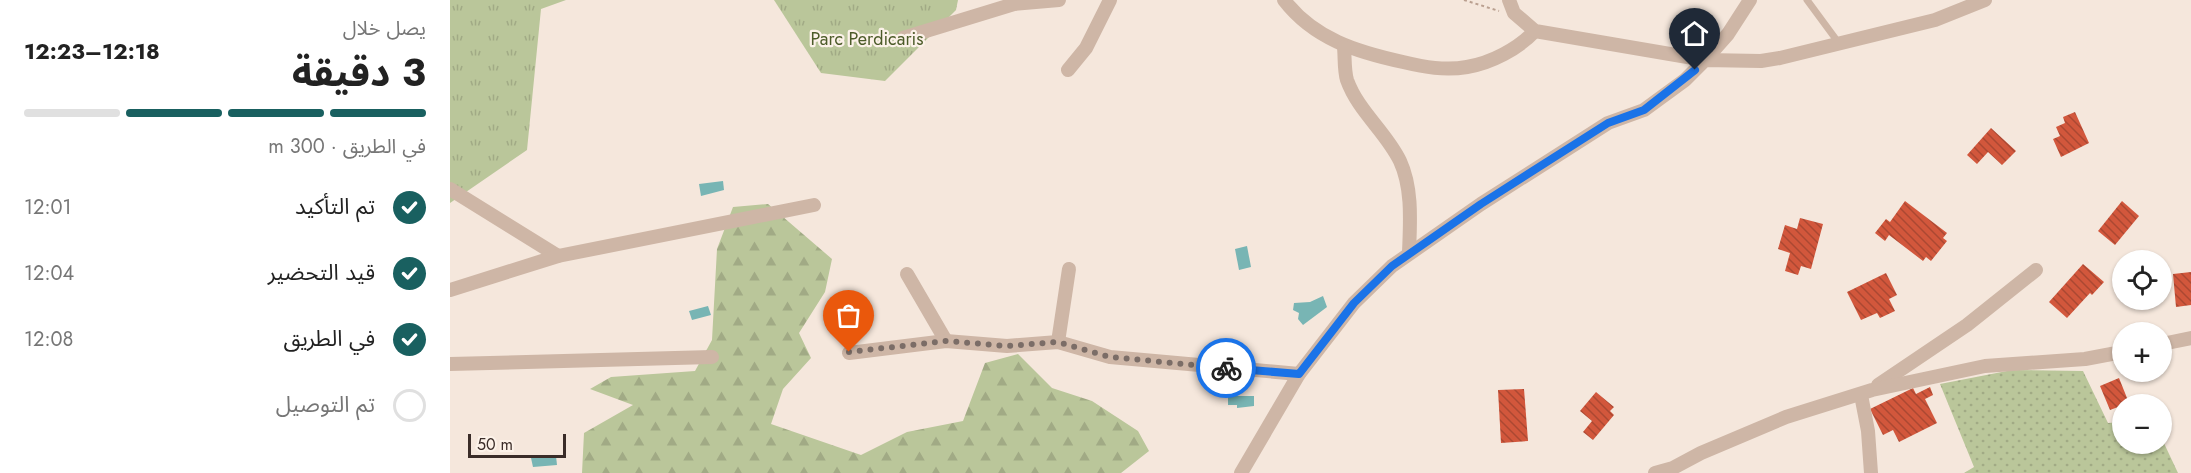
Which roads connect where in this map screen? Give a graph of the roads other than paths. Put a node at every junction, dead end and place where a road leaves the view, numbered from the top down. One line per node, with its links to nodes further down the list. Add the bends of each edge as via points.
1 (1059, 0): 9 (street, via 1014,4)
2 (1110, 0): 13 (street, via 1086,48)
3 (1284, 0): 11 (street, via 1295,14)
4 (1509, 0): 8 (street, via 1514,13)
5 (1750, 0): 12 (street)
6 (1807, 0): 10 (lane)
7 (1985, 0): 10 (street, via 1935,20)
8 (1535, 31): 11 (street, via 1512,49 1466,67 1436,69); 12 (street)
9 (903, 38)
10 (1838, 42): 12 (street, via 1761,61)
11 (1344, 47): 16 (street, via 1347,78 1356,97 1401,163 1410,214)
12 (1705, 60): 16 (street, via 1644,110 1608,123)
13 (1068, 70)
14 (450, 189): 17 (street)
15 (814, 205): 17 (street)
16 (1409, 253): 30 (street, via 1354,303)
17 (558, 256): 21 (street)
18 (1069, 269): 24 (street)
19 (2036, 270): 31 (street, via 1967,325)
20 (907, 274): 23 (street)
21 (450, 290)
22 (2191, 338): 25 (street)
23 (946, 341): 24 (street, via 1007,346); 26 (street)
24 (1058, 342): 30 (street, via 1110,357)
25 (2172, 342)
26 (849, 352)
27 (2112, 354): 31 (street, via 1985,366)
28 (712, 357): 29 (street)
29 (450, 364)
30 (1299, 374): 33 (street)
31 (1866, 393): 32 (street, via 1786,417 1701,453); 35 (street)
32 (1675, 470): 34 (street)
33 (1241, 473)
34 (1655, 473)
35 (1871, 473)

